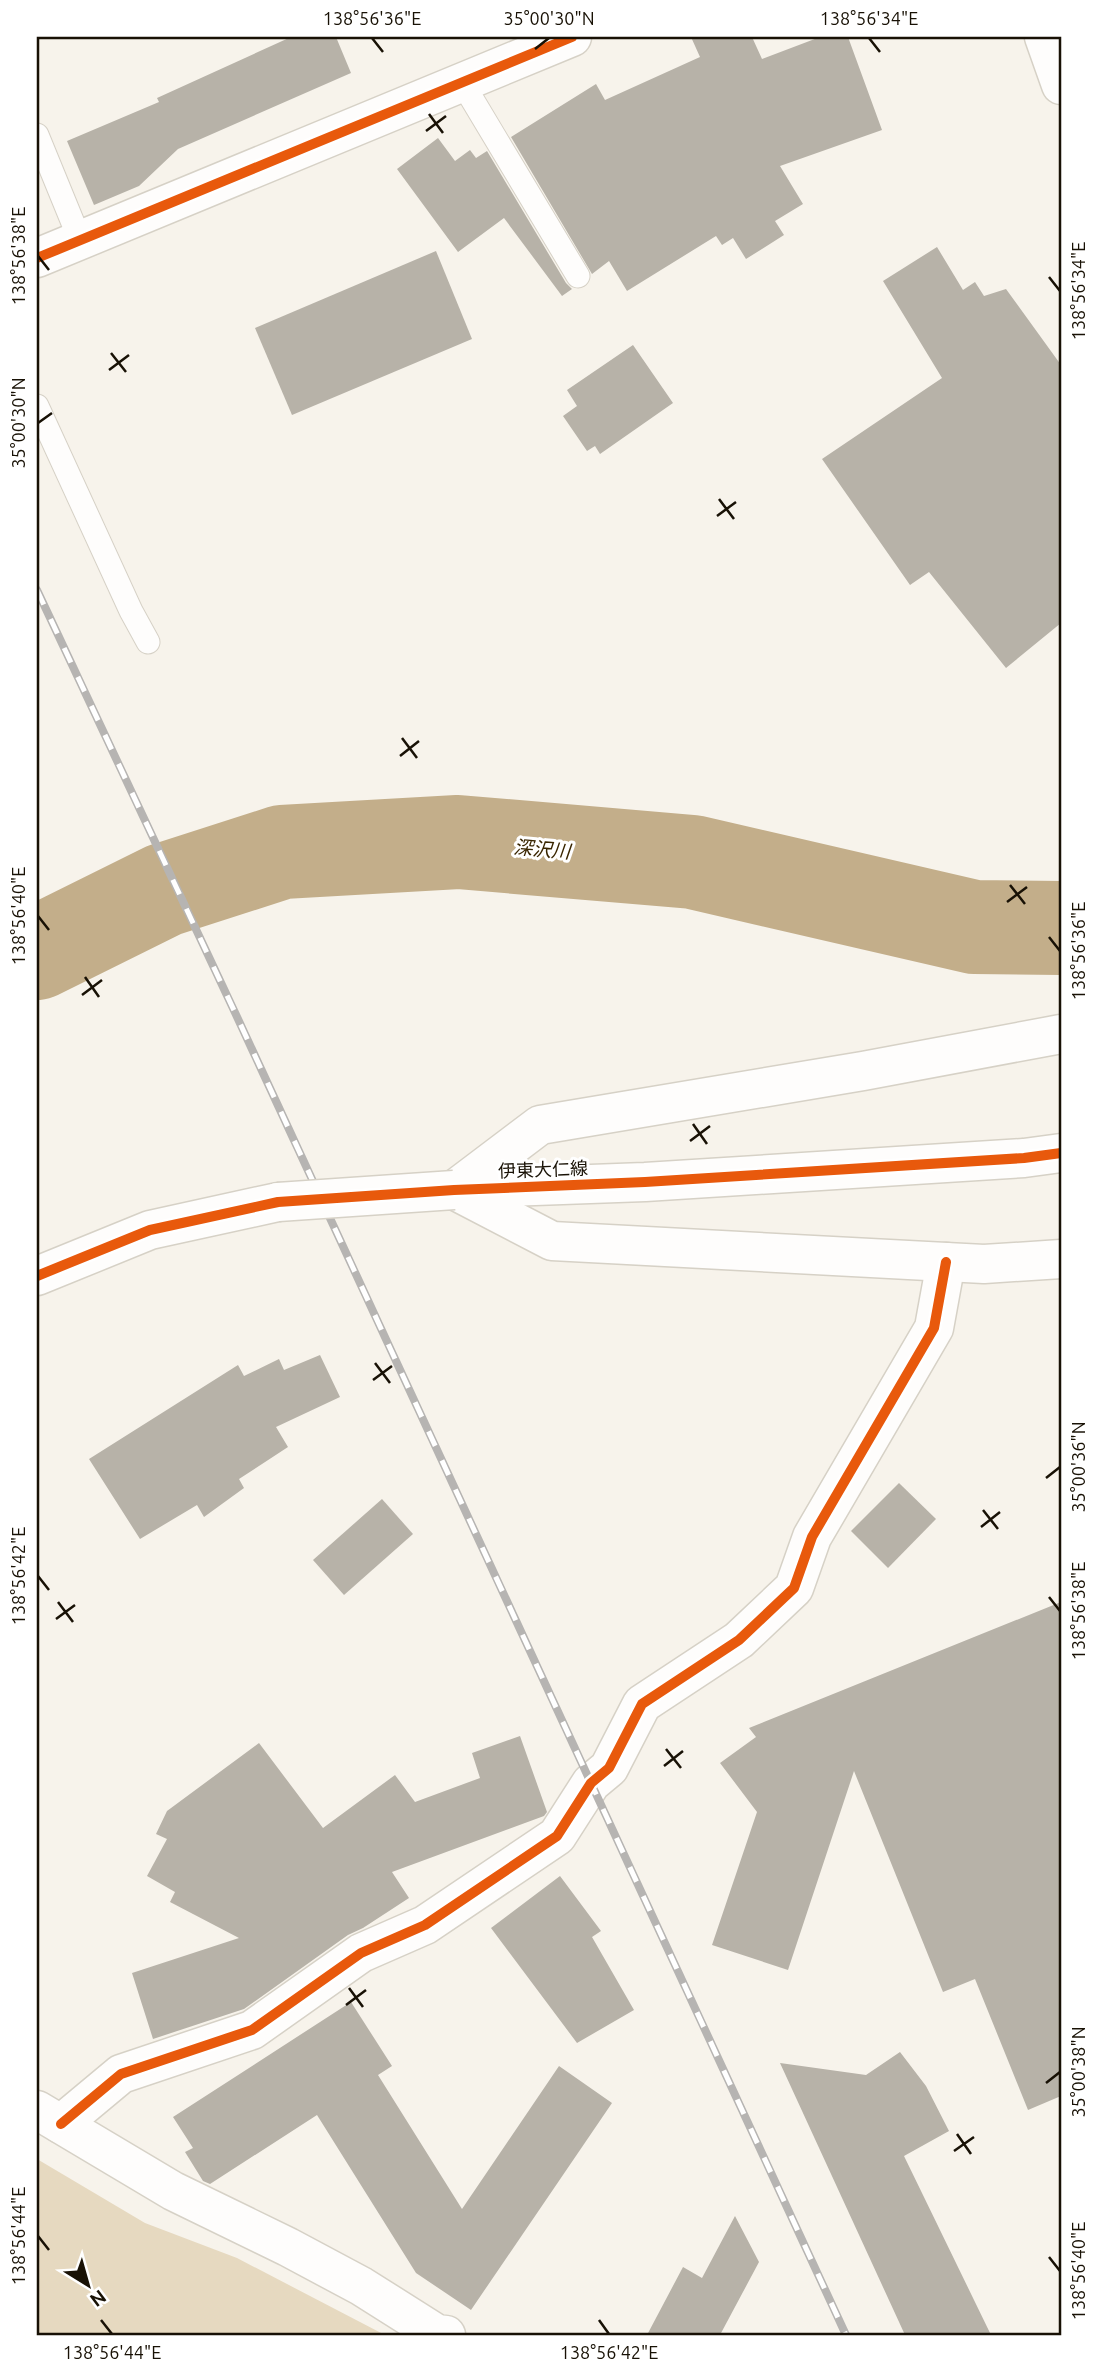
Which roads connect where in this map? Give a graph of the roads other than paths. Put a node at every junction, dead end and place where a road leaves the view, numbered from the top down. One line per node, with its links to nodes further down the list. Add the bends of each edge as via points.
1 (572, 37): 3 (main road)
2 (1044, 37): 4 (main road)
3 (463, 83): 6 (main road); 8 (lane)
4 (1061, 85)
5 (37, 135): 6 (lane)
6 (80, 240): 7 (main road)
7 (37, 258)
8 (578, 276)
9 (37, 406): 10 (lane)
10 (148, 642)
11 (1061, 1034): 13 (main road, via 540,1125)
12 (1061, 1153): 13 (main road, 伊東大仁線, via 645,1182)
13 (454, 1189): 15 (main road, via 552,1241); 16 (main road, 伊東大仁線, bridge, via 278,1202 150,1230)
14 (1061, 1259): 15 (main road)
15 (946, 1262): 17 (main road, via 934,1328 812,1536 794,1588 739,1640 642,1704 609,1768 591,1783 557,1836 425,1925 361,1953 252,2030 121,2074)
16 (37, 1276)
17 (49, 2117): 18 (main road, via 173,2191 288,2246 437,2334)
18 (446, 2335)

